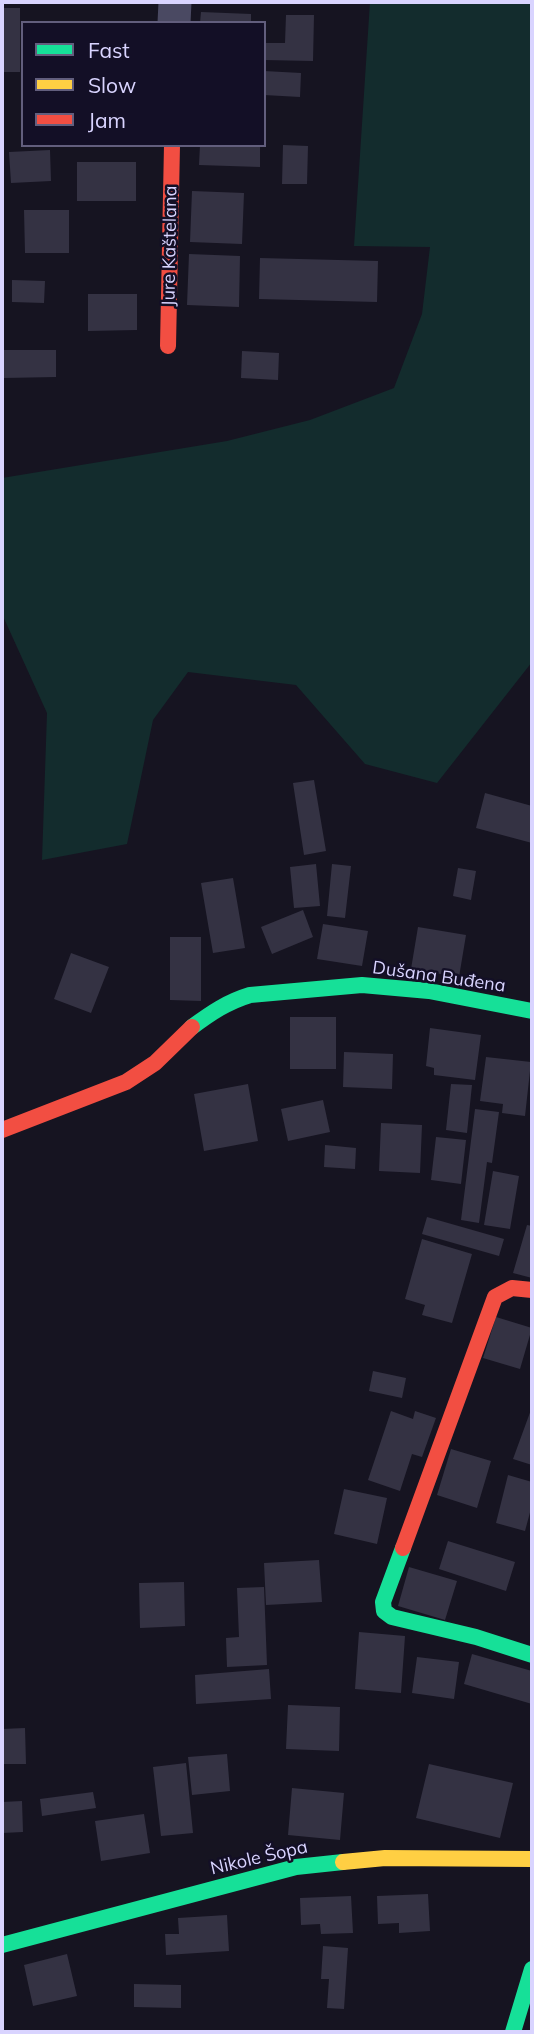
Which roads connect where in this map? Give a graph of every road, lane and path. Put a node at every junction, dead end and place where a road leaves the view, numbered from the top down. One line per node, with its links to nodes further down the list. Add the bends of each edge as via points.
1 (175, 2): 2 (street)
2 (174, 21)
3 (172, 147): 4 (street, Jure Kaštelana)
4 (168, 346)
5 (532, 1011): 6 (street, Dušana Buđena, via 429,991 362,985 250,995 216,1009 155,1063 126,1082)
6 (2, 1130)
7 (532, 1290): 8 (street, via 515,1286 495,1297 383,1602 384,1611 392,1617)
8 (532, 1655)
9 (532, 1859): 10 (street, Nikole Šopa, via 385,1858 296,1867)
10 (2, 1945)
11 (532, 1969): 12 (street)
12 (513, 2032)

